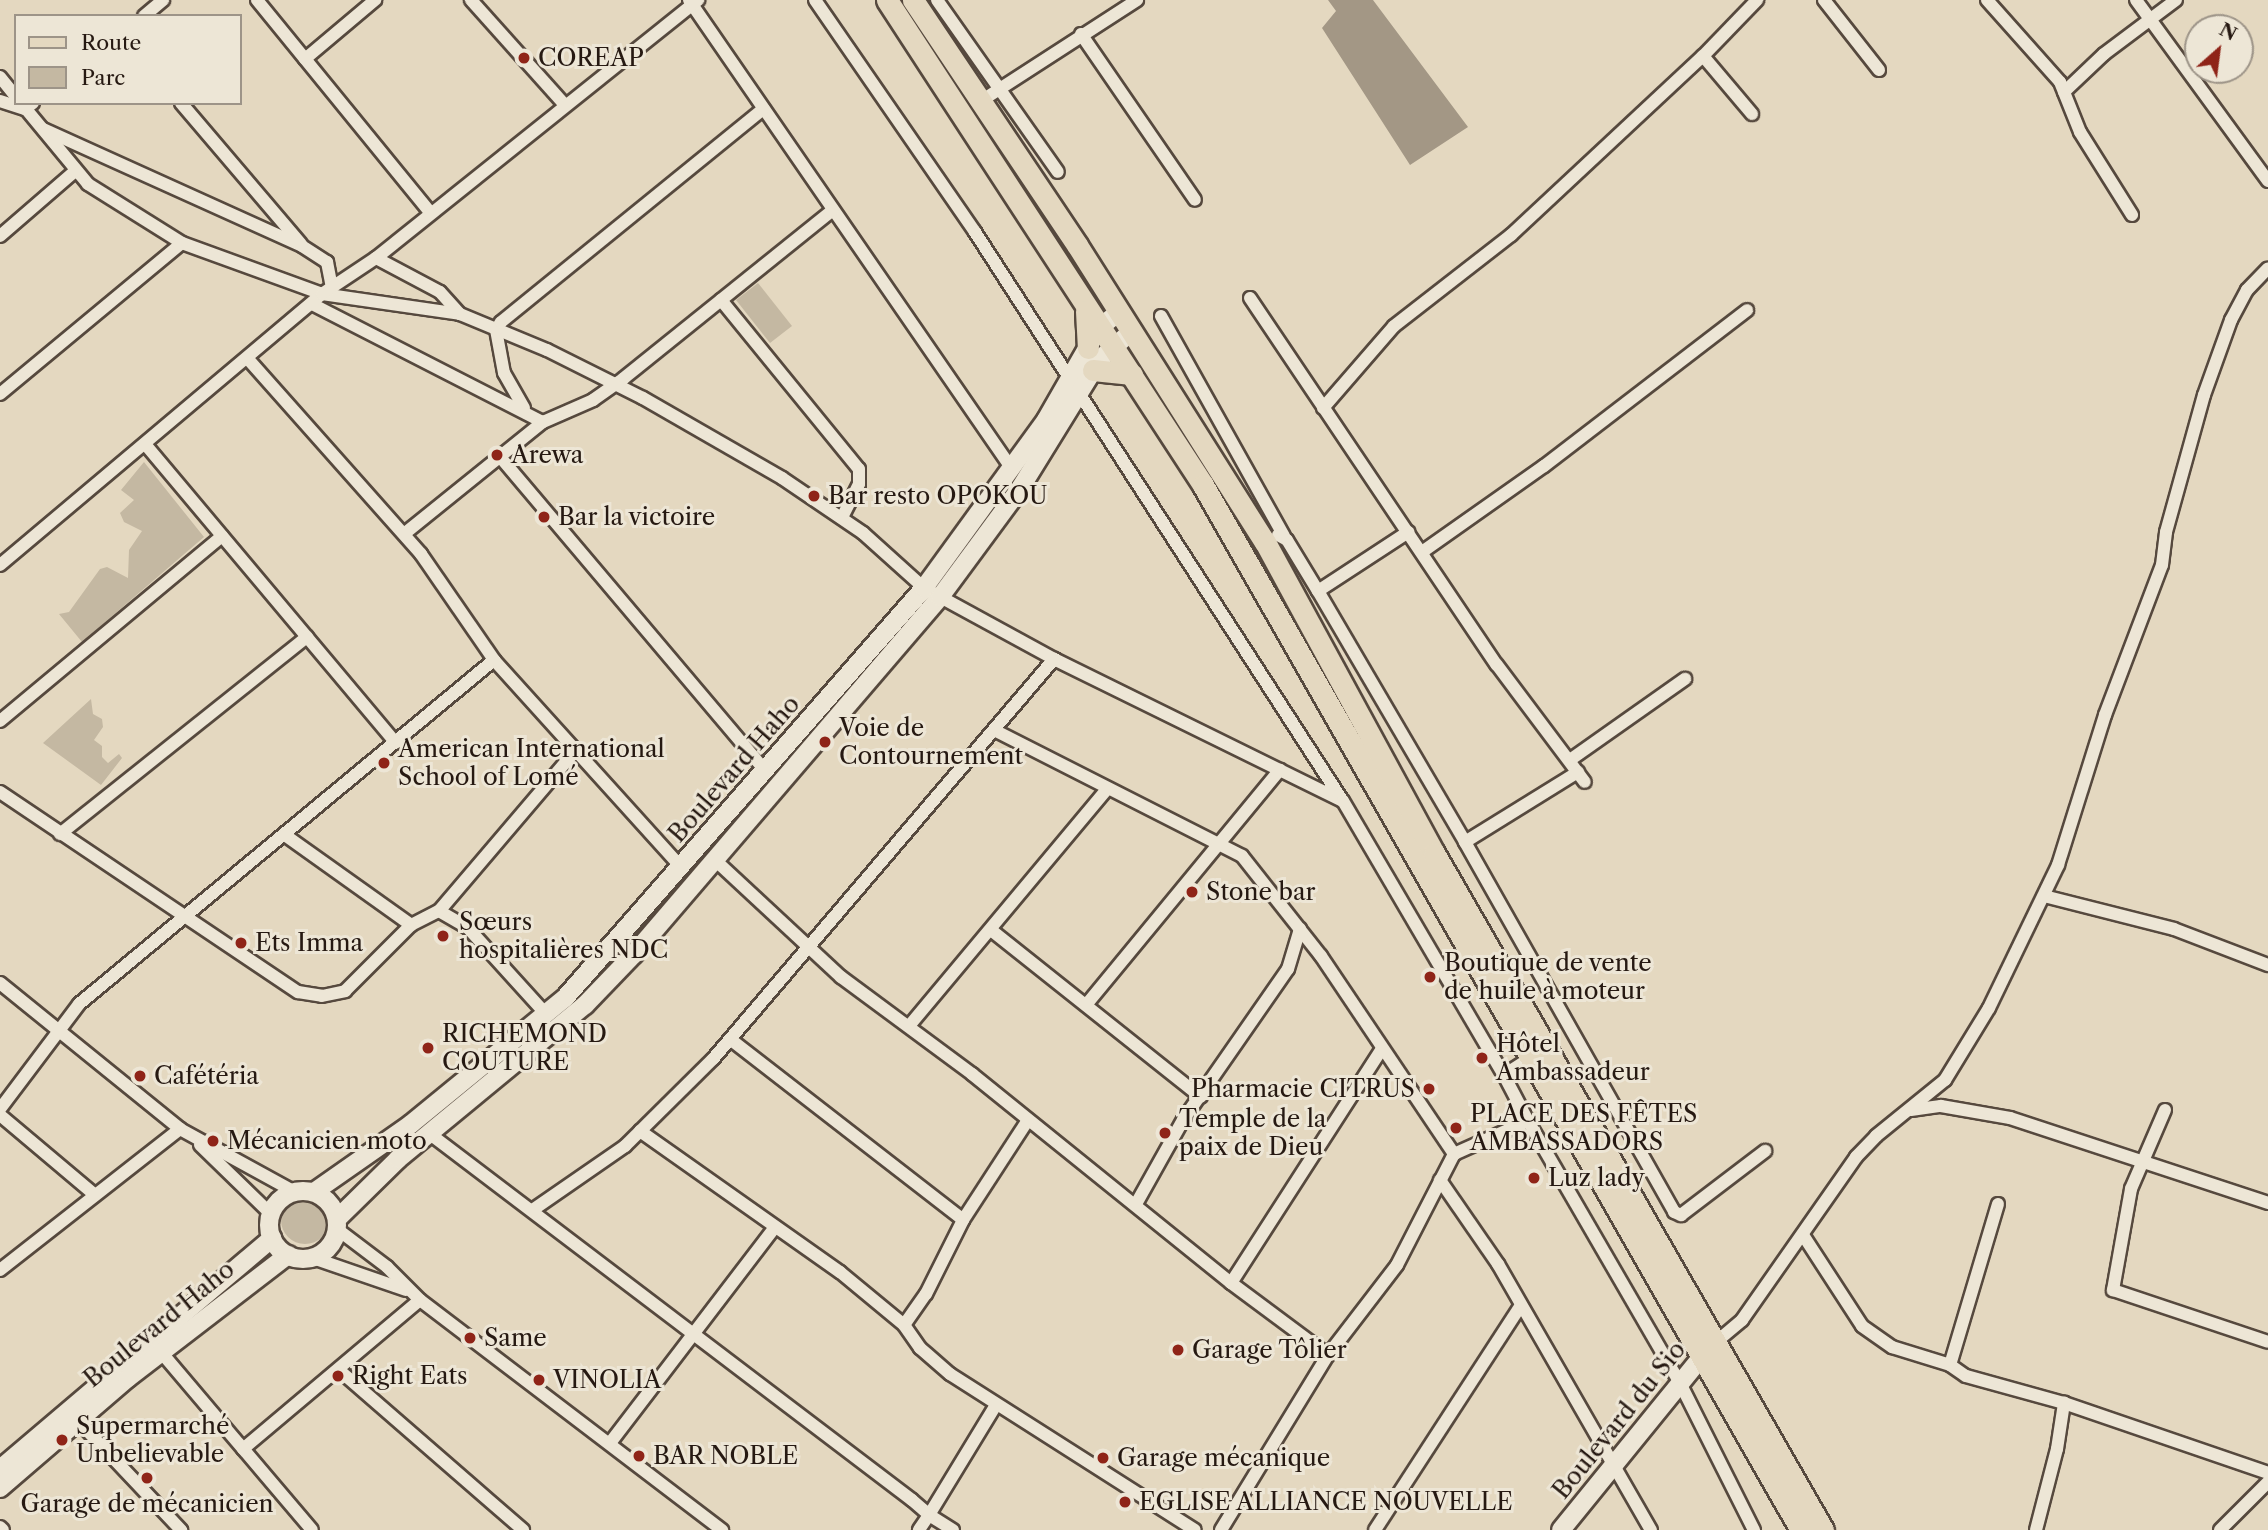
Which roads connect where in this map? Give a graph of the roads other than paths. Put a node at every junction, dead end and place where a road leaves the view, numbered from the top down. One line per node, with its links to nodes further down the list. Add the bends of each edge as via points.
1 (163, 0): 16 (street)
2 (257, 0): 20 (street)
3 (375, 0): 20 (street)
4 (471, 0): 28 (street)
5 (815, 0): 61 (street)
6 (887, 0): 48 (main road)
7 (913, 0): 25 (main road)
8 (937, 0): 25 (street)
9 (1137, 0): 18 (street)
10 (1757, 0): 19 (street)
11 (1824, 0): 21 (street)
12 (1987, 0): 23 (street, via 2042,59)
13 (2136, 0): 17 (street)
14 (2176, 0): 17 (street)
15 (693, 2): 28 (street); 29 (street)
16 (146, 14)
17 (2149, 21): 23 (street); 34 (street)
18 (1081, 34): 25 (street); 35 (street)
19 (1703, 56): 30 (street); 64 (street, via 1511,235 1394,326)
20 (306, 59): 37 (street)
21 (1879, 70)
22 (0, 77): 24 (street)
23 (2064, 92): 38 (street, via 2081,132)
24 (14, 94)
25 (989, 96): 33 (street); 50 (main road)
26 (26, 105): 31 (street)
27 (183, 105): 41 (street)
28 (565, 105): 37 (street)
29 (763, 109): 36 (street); 53 (street, via 506,317)
30 (1752, 114)
31 (40, 127): 32 (street); 41 (street)
32 (75, 171): 39 (street); 40 (street, via 120,206)
33 (1058, 172)
34 (2268, 181)
35 (1195, 200)
36 (832, 211): 46 (street); 68 (street)
37 (430, 212): 42 (street)
38 (2132, 215)
39 (0, 236)
40 (182, 243): 44 (street); 62 (street)
41 (302, 246): 44 (street, via 327,262)
42 (376, 258): 44 (street); 51 (street, via 440,292)
43 (2265, 274): 99 (street, via 2239,302 2204,395 2166,532 2162,565)
44 (327, 291): 47 (street); 51 (street)
45 (1250, 298): 64 (street)
46 (720, 300): 60 (street); 69 (street, via 859,470 859,484)
47 (312, 304): 57 (street); 63 (street)
48 (1084, 305): 55 (main road); 56 (main road)
49 (1747, 310): 75 (street, via 1544,466)
50 (1119, 312): 54 (main road); 55 (main road, Boulevard Haho)
51 (460, 314): 53 (street)
52 (1161, 316): 73 (street)
53 (496, 330): 60 (street); 63 (street, via 505,378)
54 (1132, 331): 55 (main road, Boulevard Haho); 73 (main road)
55 (1105, 336): 56 (main road, Boulevard Haho); 58 (main road, Boulevard Haho); 59 (main road)
56 (1088, 348): 61 (main road, Boulevard Haho)
57 (248, 359): 66 (street); 71 (street)
58 (1093, 370): 59 (main road); 61 (main road, Boulevard Haho)
59 (1132, 374): 114 (main road, via 1266,592)
60 (615, 384): 65 (street, via 583,405); 69 (street, via 782,478)
61 (1076, 386): 68 (main road, Boulevard Haho); 74 (main road, Boulevard Haho); 92 (street)
62 (0, 394)
63 (524, 408): 65 (street)
64 (1324, 408): 70 (street)
65 (543, 422): 67 (street)
66 (145, 444): 72 (street); 76 (street)
67 (501, 458): 71 (street); 89 (street)
68 (1012, 469): 74 (main road, Boulevard Haho)
69 (842, 518): 78 (street)
70 (1408, 532): 75 (street); 77 (street)
71 (404, 534): 81 (street)
72 (222, 537): 79 (street); 83 (street)
73 (1274, 539): 77 (street); 117 (main road)
74 (969, 543): 78 (main road, Boulevard Haho)
75 (1422, 552): 87 (street, via 1497,665)
76 (0, 565)
77 (1318, 591): 95 (street)
78 (932, 592): 80 (street); 89 (main road, Boulevard Haho); 97 (main road, Boulevard Haho)
79 (307, 637): 85 (street); 93 (street)
80 (1054, 659): 84 (street); 88 (street)
81 (494, 660): 85 (street); 86 (street)
82 (1685, 679): 87 (street)
83 (0, 721)
84 (994, 730): 90 (street); 105 (street)
85 (396, 743): 94 (street)
86 (576, 750): 98 (street); 100 (street)
87 (1570, 761): 95 (street, via 1581,777)
88 (1280, 770): 92 (street); 96 (street)
89 (765, 772): 98 (main road, Boulevard Haho)
90 (1107, 789): 96 (street); 104 (street)
91 (0, 792): 93 (street)
92 (1343, 801): 116 (street)
93 (60, 834): 101 (street)
94 (285, 835): 101 (street); 102 (street)
95 (1465, 842): 115 (street)
96 (1223, 844): 103 (street, via 1255,868); 108 (street)
97 (715, 860): 105 (street); 127 (main road, Boulevard Haho, via 584,1005)
98 (681, 867): 109 (main road, Boulevard Haho)
99 (2044, 896): 106 (street, via 2174,929); 120 (street, via 1959,1062)
100 (439, 911): 102 (street); 109 (street, via 468,928)
101 (184, 920): 102 (street, via 298,992 322,996 345,991); 111 (street, via 110,976)
102 (411, 925)
103 (1300, 929): 113 (street); 118 (street, via 1288,969)
104 (991, 930): 108 (street); 110 (street)
105 (809, 950): 110 (street); 112 (street)
106 (2268, 965)
107 (0, 983): 111 (street)
108 (1086, 1005): 118 (street)
109 (547, 1015): 133 (main road, Boulevard Haho, via 411,1124)
110 (909, 1026): 123 (street)
111 (58, 1030): 119 (street); 126 (street)
112 (730, 1039): 125 (street); 140 (street)
113 (1382, 1049): 129 (street); 148 (street)
114 (1529, 1059): 116 (street); 155 (main road)
115 (1592, 1072): 117 (street); 128 (street, via 1677,1215)
116 (1504, 1075): 124 (street)
117 (1567, 1085): 155 (main road)
118 (1201, 1097): 136 (street)
119 (0, 1109)
120 (1911, 1110): 130 (street, via 1941,1106 1998,1115); 143 (street, via 1857,1157)
121 (2165, 1110): 130 (street)
122 (0, 1115): 134 (street)
123 (1028, 1120): 136 (street); 140 (street)
124 (1528, 1121): 129 (street); 160 (street)
125 (640, 1131): 138 (street); 142 (street)
126 (185, 1132): 132 (street); 134 (street); 139 (street)
127 (430, 1133): 138 (street); 141 (main road, Boulevard Haho)
128 (1765, 1151)
129 (1454, 1154): 131 (street)
130 (2141, 1161): 135 (street); 154 (street, via 2124,1220 2113,1290)
131 (1440, 1180): 151 (street, via 1498,1264); 157 (street, via 1397,1265)
132 (295, 1192): 133 (main road); 139 (main road, via 283,1198)
133 (314, 1192): 141 (main road, via 329,1202)
134 (95, 1195): 147 (street)
135 (2268, 1203)
136 (1136, 1204): 148 (street)
137 (1998, 1204): 158 (street)
138 (534, 1209): 153 (street)
139 (271, 1214): 144 (main road)
140 (963, 1220): 152 (street, via 926,1294)
141 (337, 1224): 146 (main road, via 329,1247); 149 (street)
142 (775, 1227): 152 (street); 153 (street)
143 (1803, 1235): 155 (street, via 1742,1320); 158 (street, via 1871,1334 1892,1347)
144 (272, 1238): 145 (main road); 167 (main road, Boulevard Haho)
145 (288, 1255): 146 (main road); 156 (main road, Boulevard Haho)
146 (313, 1258): 149 (street)
147 (0, 1270)
148 (1231, 1283): 157 (street)
149 (410, 1291): 150 (street)
150 (420, 1300): 159 (street); 164 (street)
151 (1520, 1307): 166 (street); 180 (street)
152 (904, 1325): 162 (street, via 935,1363)
153 (695, 1334): 164 (street); 171 (street)
154 (2268, 1342)
155 (1710, 1348): 160 (main road, Boulevard du Sio); 184 (main road); 185 (main road)
156 (161, 1352): 163 (main road, Boulevard Haho); 165 (street)
157 (1328, 1355): 179 (street)
158 (1950, 1366): 161 (street, via 1966,1376)
159 (339, 1370): 165 (street); 174 (street)
160 (1679, 1381): 166 (main road, Boulevard du Sio); 183 (street)
161 (2064, 1403): 168 (street); 186 (street)
162 (996, 1405): 171 (street); 178 (street)
163 (79, 1422): 170 (main road, Boulevard Haho); 172 (street)
164 (610, 1443): 175 (street)
165 (243, 1449): 173 (street)
166 (1615, 1462): 181 (main road, Boulevard du Sio); 182 (street)
167 (0, 1469)
168 (2268, 1473)
169 (2268, 1482): 187 (street)
170 (0, 1488)
171 (929, 1515): 176 (street); 177 (street)
172 (181, 1530)
173 (312, 1530)
174 (523, 1530)
175 (722, 1530)
176 (919, 1530)
177 (953, 1530)
178 (1195, 1530)
179 (1221, 1530)
180 (1375, 1530)
181 (1561, 1530)
182 (1651, 1530)
183 (1754, 1530)
184 (1801, 1530)
185 (1823, 1530)
186 (2036, 1530)
187 (2220, 1530)

